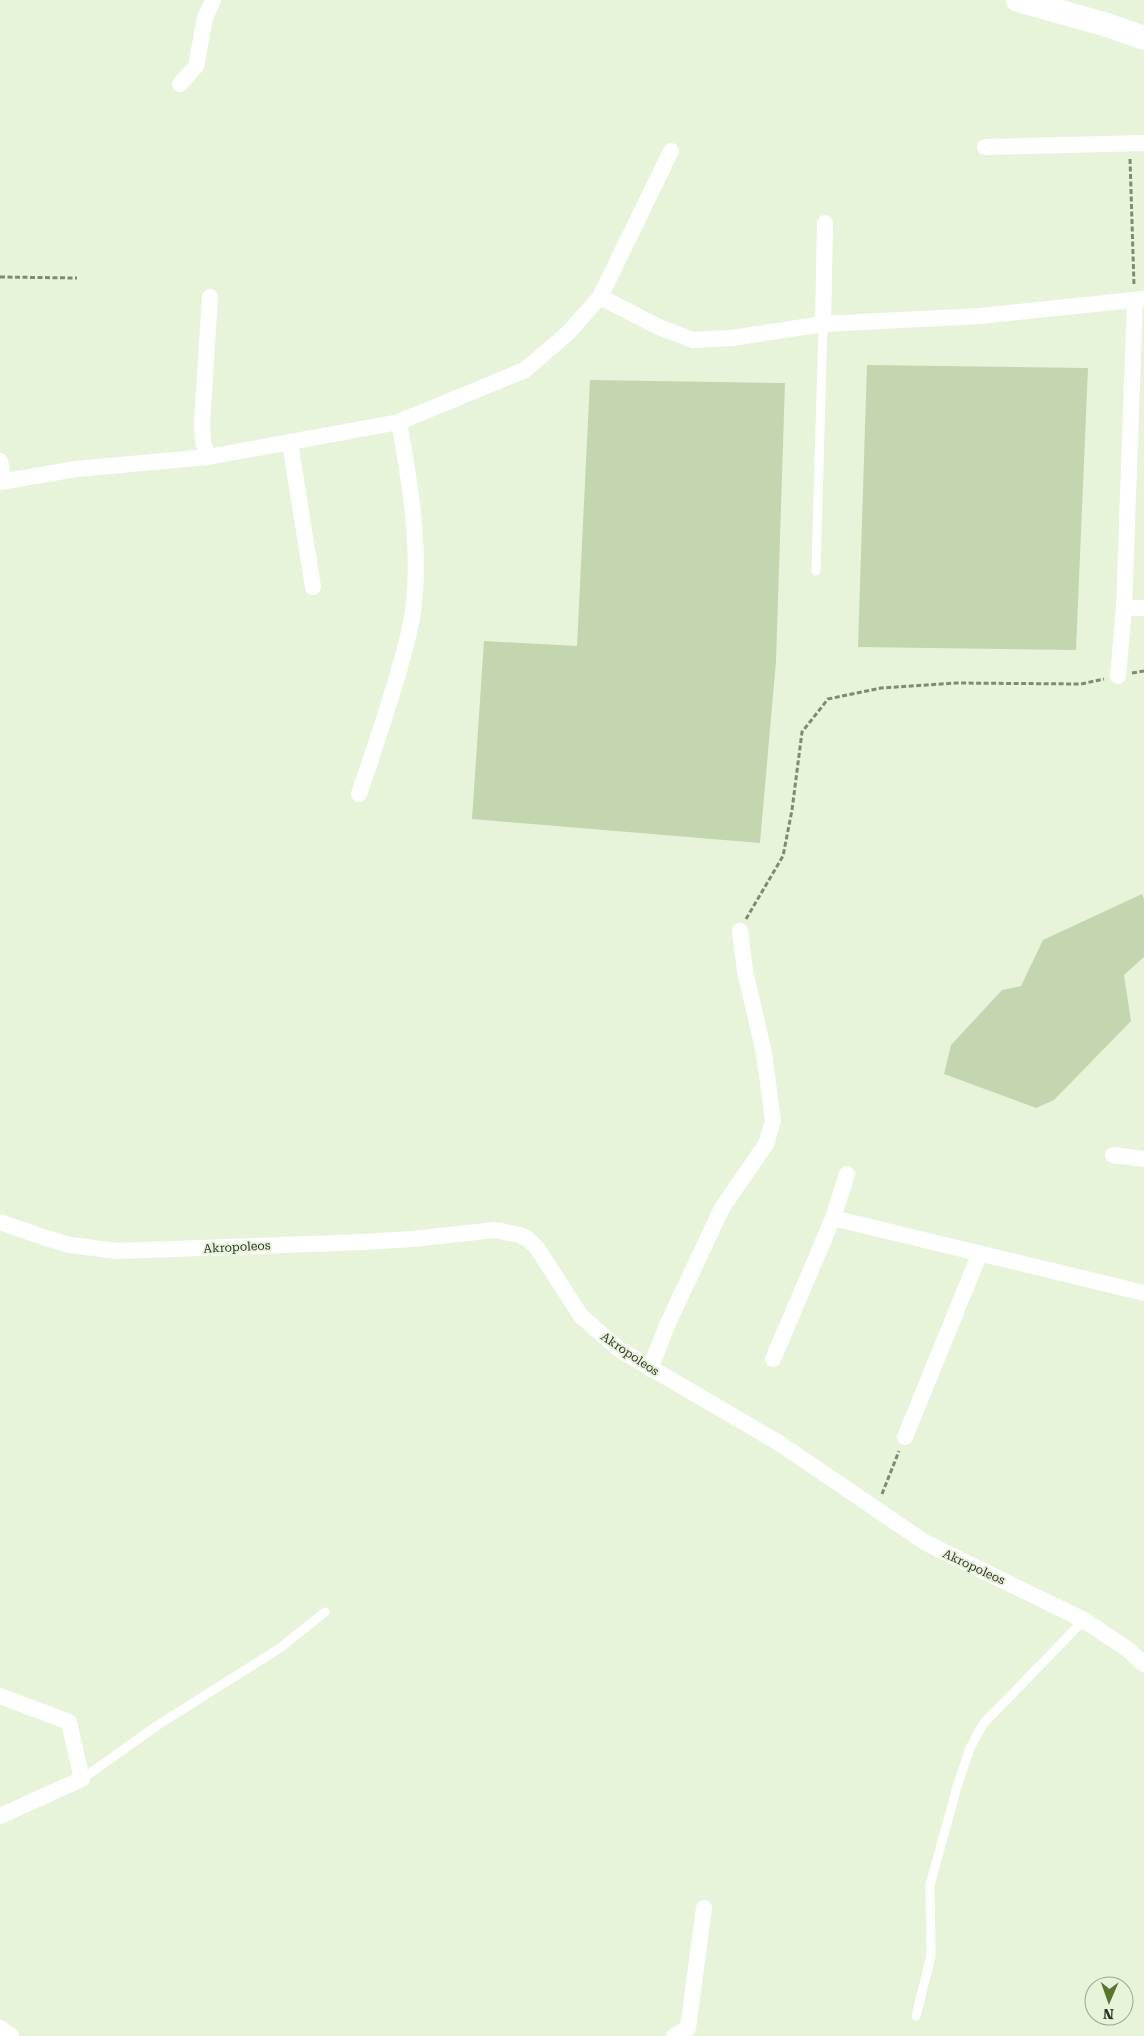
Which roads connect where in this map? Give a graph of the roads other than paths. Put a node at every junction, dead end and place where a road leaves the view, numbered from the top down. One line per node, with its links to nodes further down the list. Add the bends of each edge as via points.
1 (213, 0): 4 (street, via 205,18 196,66)
2 (1018, 0): 3 (main road)
3 (1139, 32)
4 (180, 84)
5 (1137, 143): 6 (street)
6 (985, 147)
7 (671, 152): 10 (street)
8 (825, 223): 12 (street)
9 (210, 297): 15 (street, via 202,422)
10 (600, 298): 12 (street, via 692,340 732,338); 13 (street, via 525,370)
11 (1139, 299): 12 (street, via 980,316); 20 (street)
12 (824, 324): 18 (lane)
13 (399, 422): 14 (street); 23 (street, via 415,528 414,606 380,736)
14 (290, 443): 15 (street); 19 (street)
15 (208, 457): 17 (street)
16 (0, 461): 17 (street)
17 (2, 481)
18 (816, 571)
19 (313, 587)
20 (1124, 608): 21 (street); 22 (street)
21 (1144, 608)
22 (1118, 676)
23 (359, 794)
24 (740, 931): 33 (street, via 745,971 764,1053 773,1121 766,1144 722,1208)
25 (1113, 1154): 26 (street)
26 (1144, 1159)
27 (847, 1174): 28 (street)
28 (834, 1218): 30 (street); 32 (street)
29 (0, 1222): 33 (street, Akropoleos, via 70,1245 116,1251 364,1242 508,1231 528,1239 537,1248 581,1316 620,1350)
30 (980, 1253): 31 (street); 34 (street)
31 (1144, 1293)
32 (773, 1360)
33 (650, 1369): 36 (street, Akropoleos, via 779,1443 926,1543)
34 (905, 1437)
35 (325, 1612): 39 (lane, via 280,1648 158,1725)
36 (1084, 1620): 37 (street, Akropoleos); 42 (lane, via 983,1724 970,1748 956,1787 930,1885 931,1956)
37 (1144, 1664)
38 (0, 1696): 39 (street, via 70,1722)
39 (82, 1779): 40 (street)
40 (0, 1816)
41 (704, 1908): 45 (street, via 688,2028)
42 (916, 2016)
43 (0, 2028): 44 (street)
44 (11, 2036)
45 (674, 2036)

